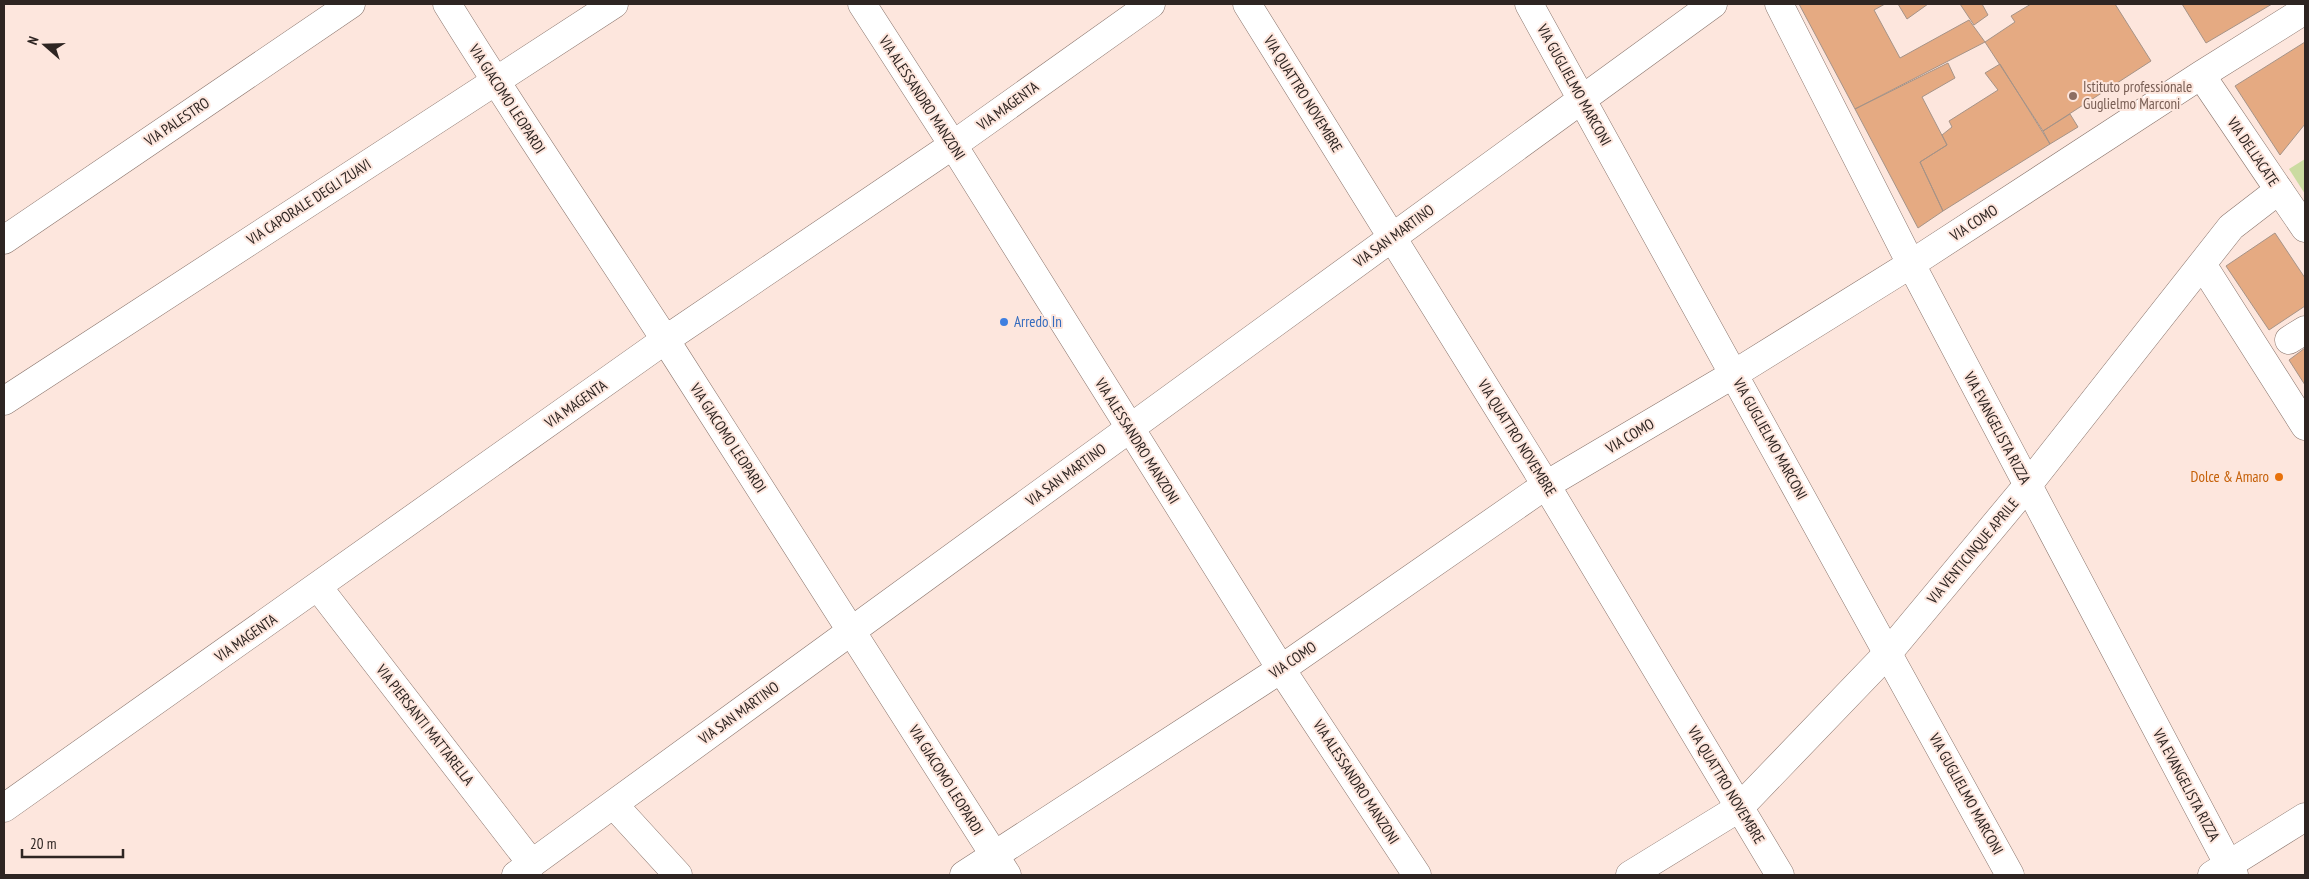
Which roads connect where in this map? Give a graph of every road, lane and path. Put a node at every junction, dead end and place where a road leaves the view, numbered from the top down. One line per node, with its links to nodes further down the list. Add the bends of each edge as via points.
1 (351, 4): 18 (street, VIA PALESTRO)
2 (446, 4): 12 (street, VIA GIACOMO LEOPARDI)
3 (614, 4): 12 (street, VIA CAPORALE DEGLI ZUAVI)
4 (862, 4): 14 (street, VIA ALESSANDRO MANZONI)
5 (1151, 4): 14 (street, VIA MAGENTA)
6 (1247, 4): 17 (street, VIA QUATTRO NOVEMBRE)
7 (1529, 4): 13 (street, VIA GUGLIELMO MARCONI)
8 (1713, 4): 13 (street, VIA SAN MARTINO)
9 (1779, 4): 19 (street, VIA EVANGELISTA RIZZA)
10 (2305, 10): 11 (street, VIA COMO)
11 (2200, 75): 15 (street, VIA DELL'ACATE); 19 (street, VIA COMO)
12 (495, 82): 21 (street, VIA GIACOMO LEOPARDI); 23 (street, VIA CAPORALE DEGLI ZUAVI)
13 (1582, 99): 17 (street, VIA SAN MARTINO); 22 (street, VIA GUGLIELMO MARCONI)
14 (953, 146): 21 (street, VIA MAGENTA); 25 (street, VIA ALESSANDRO MANZONI)
15 (2280, 190): 16 (street, VIA DELL'ACATE); 20 (street, VIA VENTICINQUE APRILE, via 2232,228)
16 (2305, 228)
17 (1392, 238): 25 (street, VIA SAN MARTINO); 26 (street, VIA QUATTRO NOVEMBRE)
18 (4, 240)
19 (1911, 264): 22 (street, VIA COMO); 27 (street, VIA EVANGELISTA RIZZA)
20 (2202, 264): 24 (street); 27 (street, VIA VENTICINQUE APRILE)
21 (665, 340): 28 (street, VIA MAGENTA); 29 (street, VIA GIACOMO LEOPARDI)
22 (1734, 374): 26 (street, VIA COMO); 30 (street, VIA GUGLIELMO MARCONI)
23 (4, 401)
24 (2305, 426)
25 (1129, 429): 29 (street, VIA SAN MARTINO); 31 (street, VIA ALESSANDRO MANZONI)
26 (1546, 485): 31 (street, VIA COMO); 34 (street, VIA QUATTRO NOVEMBRE)
27 (2027, 486): 30 (street, VIA VENTICINQUE APRILE); 38 (street, VIA EVANGELISTA RIZZA)
28 (318, 587): 33 (street, VIA MAGENTA); 37 (street, VIA PIERSANTI MATTARELLA)
29 (852, 631): 32 (street, VIA SAN MARTINO); 36 (street, VIA GIACOMO LEOPARDI)
30 (1888, 653): 34 (street, VIA VENTICINQUE APRILE); 44 (street, VIA GUGLIELMO MARCONI)
31 (1281, 668): 36 (street, VIA COMO); 41 (street, VIA ALESSANDRO MANZONI)
32 (614, 805): 37 (street, VIA SAN MARTINO); 39 (street)
33 (4, 808)
34 (1739, 808): 42 (street, VIA VENTICINQUE APRILE); 43 (street, VIA QUATTRO NOVEMBRE)
35 (2305, 817): 38 (street)
36 (1001, 865): 40 (street, VIA COMO)
37 (524, 870)
38 (2225, 872)
39 (678, 875)
40 (964, 875)
41 (1417, 875)
42 (1630, 875)
43 (1780, 875)
44 (2010, 875)

